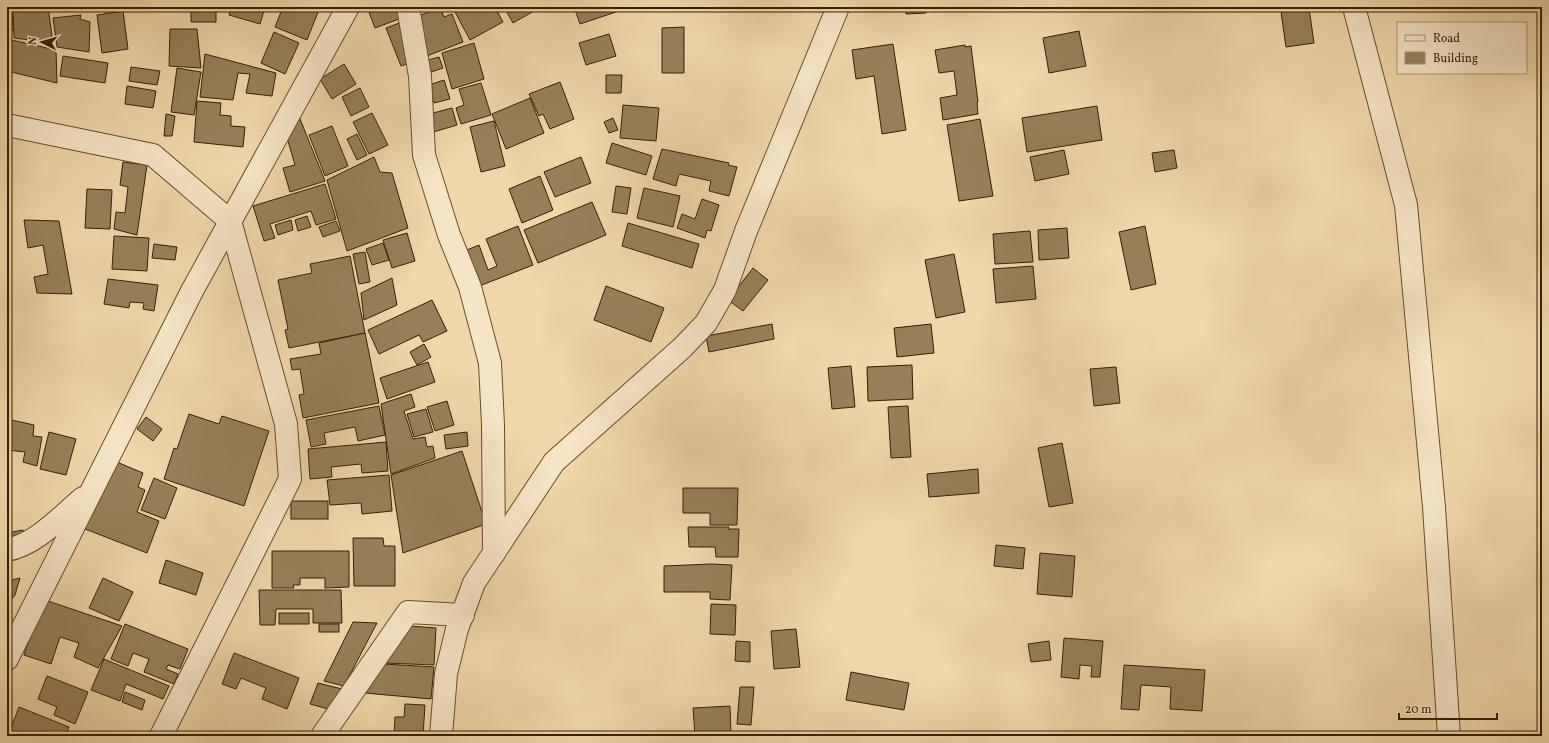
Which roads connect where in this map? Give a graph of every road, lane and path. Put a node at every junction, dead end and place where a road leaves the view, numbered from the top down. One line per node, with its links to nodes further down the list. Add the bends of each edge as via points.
1 (348, 7): 6 (street)
2 (408, 7): 9 (street, via 420,76 424,155 448,235 470,287 490,363)
3 (838, 7): 9 (street, via 746,231 725,290 706,323 682,348 554,462)
4 (1354, 7): 15 (street, via 1406,205 1434,506)
5 (7, 125): 6 (street, via 153,155)
6 (230, 221): 7 (street); 12 (street, via 286,424 290,479)
7 (90, 492): 8 (street, via 37,537 17,548); 11 (street)
8 (7, 550)
9 (494, 553): 10 (street, via 474,583)
10 (463, 615): 13 (street, via 408,612); 14 (street, via 446,674)
11 (7, 659)
12 (161, 736)
13 (322, 736)
14 (441, 736)
15 (1449, 736)

